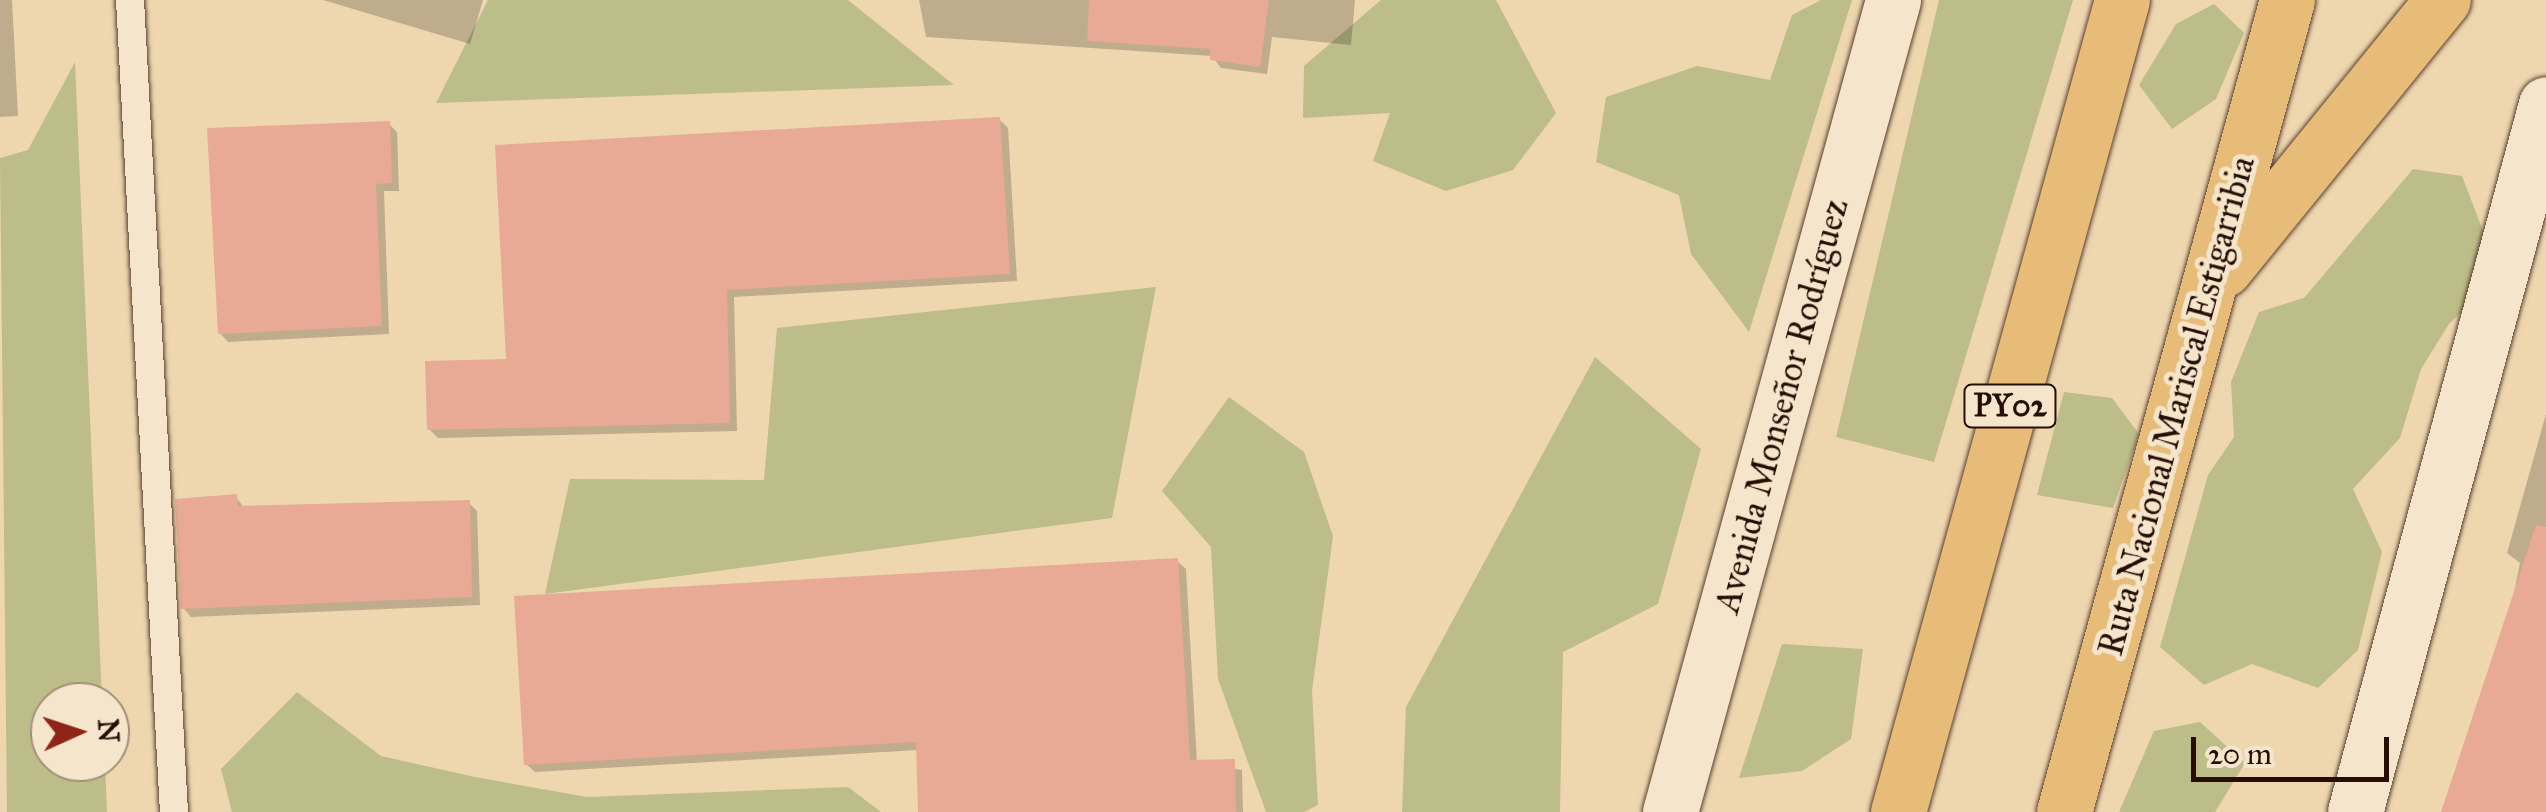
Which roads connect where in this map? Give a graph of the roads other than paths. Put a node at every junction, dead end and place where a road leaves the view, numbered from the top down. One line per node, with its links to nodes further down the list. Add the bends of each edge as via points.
1 (130, 0): 8 (lane)
2 (1893, 0): 9 (street, Avenida Monseñor Rodríguez)
3 (2122, 0): 10 (highway, PY02)
4 (2287, 0): 7 (highway, Ruta Nacional Mariscal Estigarribia)
5 (2443, 0): 7 (highway)
6 (2546, 104): 12 (street)
7 (2212, 283): 11 (highway, Ruta Nacional Mariscal Estigarribia)
8 (174, 812)
9 (1670, 812)
10 (1898, 812)
11 (2064, 812)
12 (2354, 812)

